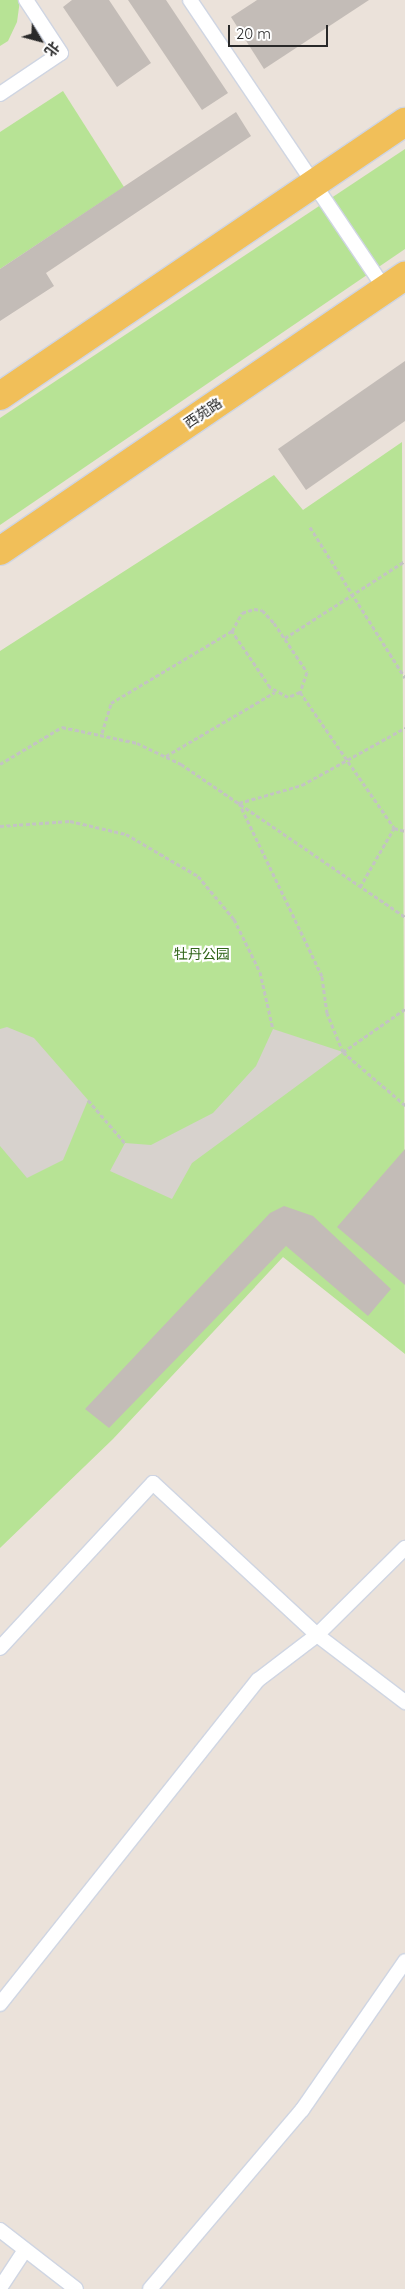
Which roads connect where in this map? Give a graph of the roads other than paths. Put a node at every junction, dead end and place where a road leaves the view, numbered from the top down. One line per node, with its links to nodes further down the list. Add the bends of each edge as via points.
1 (26, 0): 3 (lane, via 61,53)
2 (190, 0): 5 (lane)
3 (0, 94)
4 (405, 122): 5 (main road)
5 (313, 184): 6 (lane); 7 (main road)
6 (395, 283): 8 (main road, 西苑路)
7 (0, 396)
8 (0, 551)
9 (405, 1548): 10 (lane)
10 (316, 1635): 11 (lane, via 153,1483); 12 (lane); 14 (lane, via 258,1680)
11 (0, 1648)
12 (405, 1702)
13 (405, 1961): 19 (lane, via 302,2110)
14 (0, 2004)
15 (0, 2230): 16 (lane)
16 (25, 2250): 17 (lane); 18 (lane)
17 (0, 2288)
18 (76, 2289)
19 (150, 2289)

